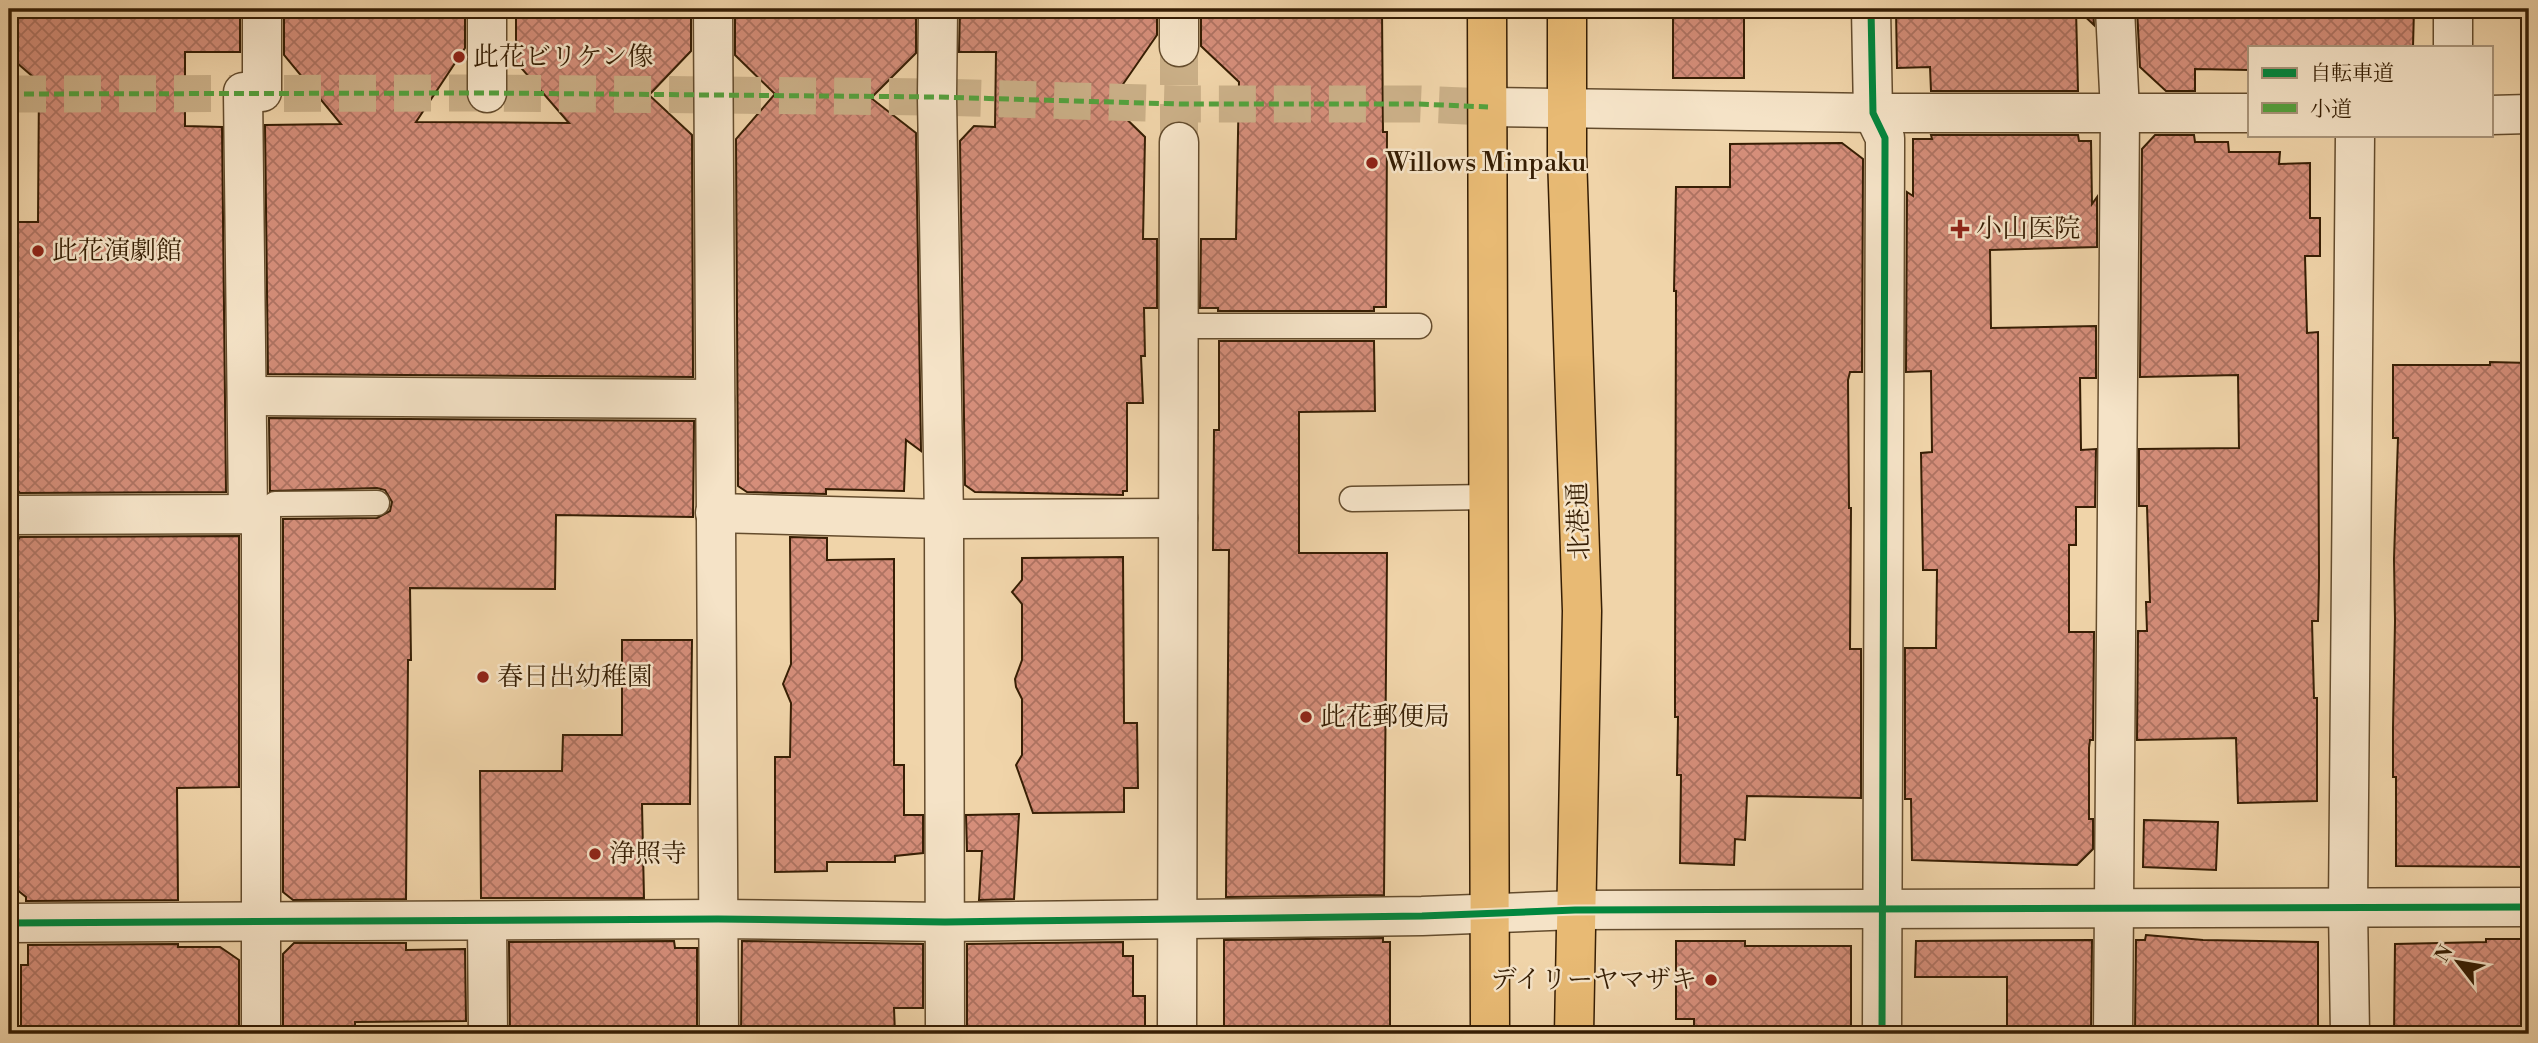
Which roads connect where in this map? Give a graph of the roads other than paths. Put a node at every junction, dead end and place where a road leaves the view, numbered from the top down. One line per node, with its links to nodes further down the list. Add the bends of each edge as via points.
1 (262, 9): 25 (street, via 252,92)
2 (487, 9): 13 (street)
3 (713, 9): 26 (street)
4 (938, 9): 34 (street)
5 (1179, 9): 12 (street)
6 (1487, 9): 14 (main road)
7 (1567, 9): 15 (main road, 北港通)
8 (1871, 9): 17 (street)
9 (2115, 9): 16 (street)
10 (2453, 9): 11 (street)
11 (2453, 46)
12 (1179, 47)
13 (487, 93)
14 (1488, 107): 15 (street); 27 (main road)
15 (1568, 107): 17 (street); 39 (main road, 北港通, via 1582,611)
16 (2120, 112): 17 (street); 18 (street); 36 (street)
17 (1873, 113): 38 (street, via 1885,138)
18 (2248, 113)
19 (2529, 114): 20 (street)
20 (2492, 115)
21 (2355, 136): 37 (street)
22 (1179, 142): 23 (street)
23 (1178, 326): 24 (lane); 33 (street)
24 (1419, 326)
25 (247, 396): 26 (street); 31 (street)
26 (715, 399): 30 (street)
27 (1489, 497): 28 (lane); 40 (main road)
28 (1352, 499)
29 (377, 503): 31 (lane, via 275,504)
30 (715, 513): 34 (street); 42 (street)
31 (255, 514): 32 (street); 43 (street)
32 (9, 515)
33 (1178, 518): 34 (street); 41 (street)
34 (944, 519): 45 (street)
35 (2529, 907): 37 (street)
36 (2114, 908): 37 (street); 38 (street); 55 (street)
37 (2348, 908): 56 (street)
38 (1882, 909): 39 (street); 54 (street)
39 (1575, 911): 40 (street); 53 (main road, 北港通)
40 (1490, 912): 41 (street); 52 (main road)
41 (1177, 918): 45 (street); 51 (street)
42 (718, 919): 44 (street); 45 (street); 49 (street)
43 (261, 922): 44 (street); 46 (street); 47 (street)
44 (487, 922): 48 (street)
45 (945, 922): 50 (street)
46 (9, 923)
47 (261, 1034)
48 (488, 1034)
49 (719, 1034)
50 (945, 1034)
51 (1177, 1034)
52 (1490, 1034)
53 (1574, 1034)
54 (1882, 1034)
55 (2113, 1034)
56 (2350, 1034)

